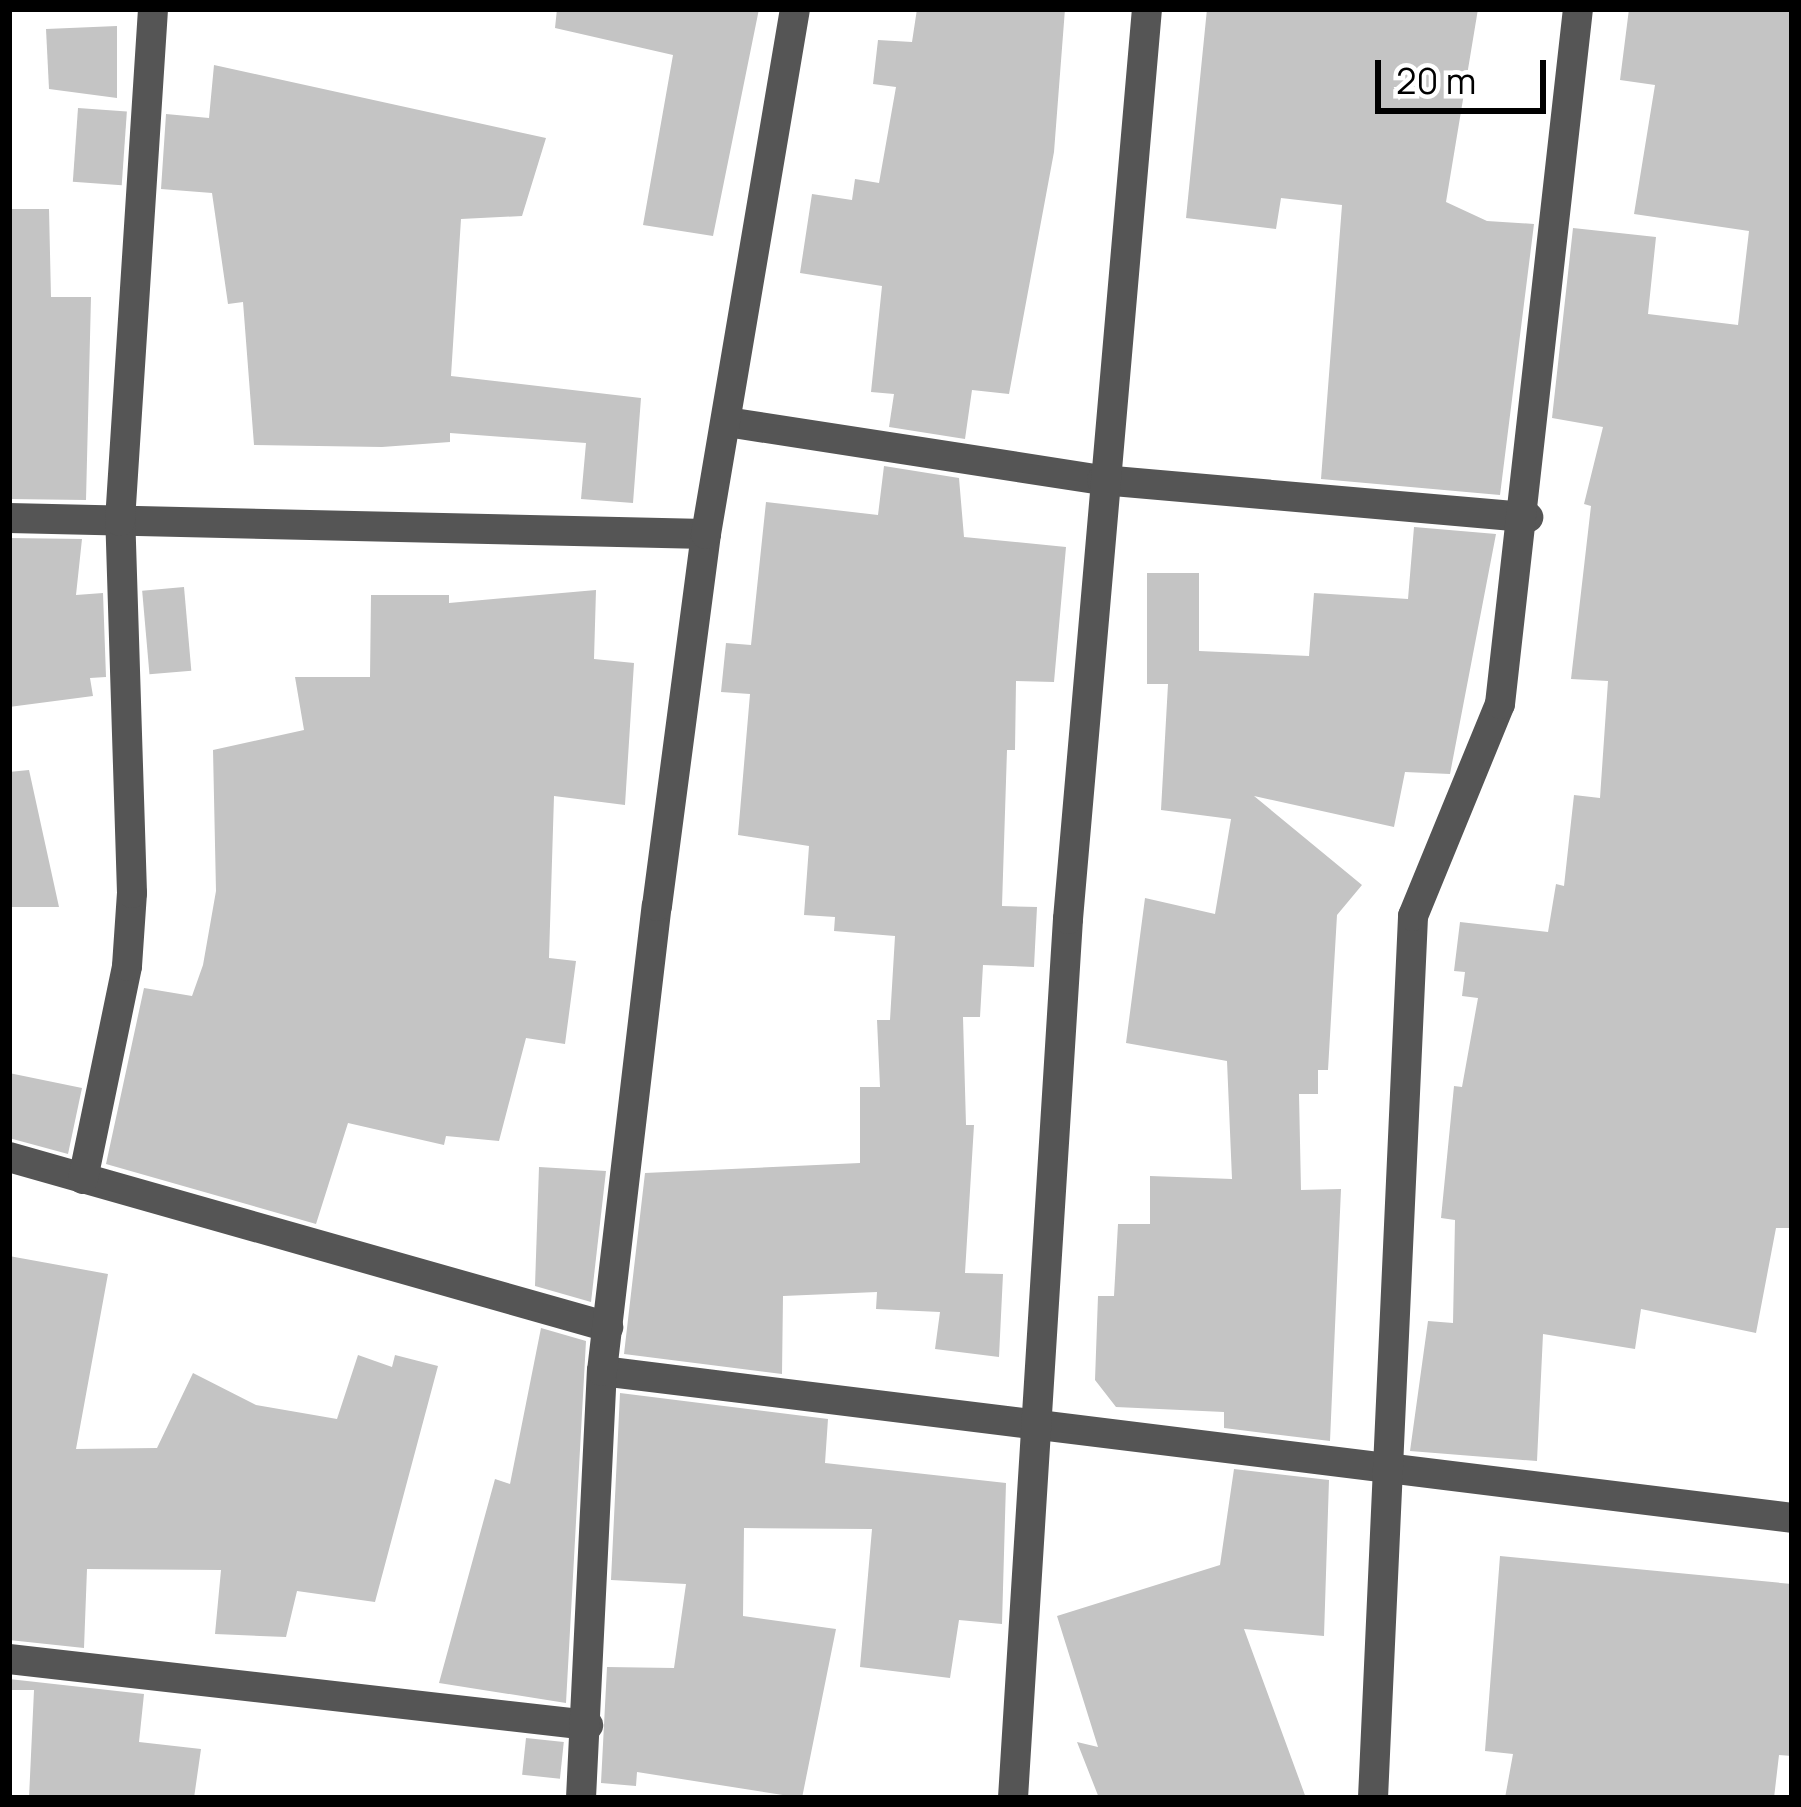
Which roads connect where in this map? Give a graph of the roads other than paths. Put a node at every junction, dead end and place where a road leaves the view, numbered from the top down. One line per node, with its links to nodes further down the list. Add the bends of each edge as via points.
1 (153, 9): 9 (street)
2 (795, 9): 5 (street)
3 (1147, 9): 6 (street)
4 (1579, 9): 8 (street)
5 (727, 422): 6 (street); 10 (street)
6 (1102, 480): 8 (street); 15 (street)
7 (9, 518): 9 (street)
8 (1528, 518): 16 (street, via 1500,704 1413,916)
9 (120, 521): 10 (street); 12 (street, via 128,966)
10 (706, 534): 13 (street)
11 (9, 1157): 12 (street)
12 (82, 1179): 13 (street)
13 (608, 1328): 14 (street)
14 (602, 1371): 15 (street); 19 (street)
15 (1036, 1428): 16 (street); 21 (street)
16 (1391, 1469): 17 (street); 22 (street)
17 (1792, 1518)
18 (9, 1659): 19 (street)
19 (588, 1725): 20 (street)
20 (581, 1798)
21 (1012, 1798)
22 (1372, 1798)

